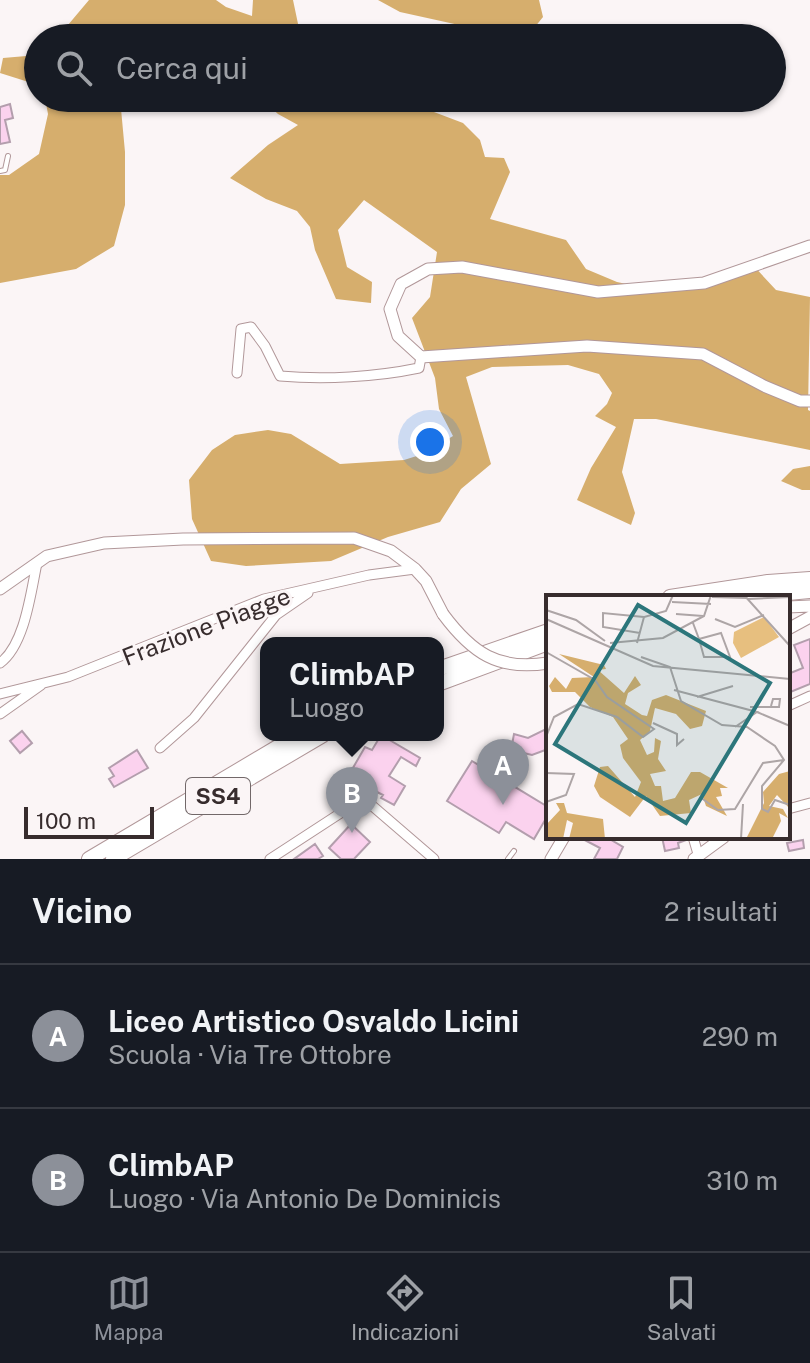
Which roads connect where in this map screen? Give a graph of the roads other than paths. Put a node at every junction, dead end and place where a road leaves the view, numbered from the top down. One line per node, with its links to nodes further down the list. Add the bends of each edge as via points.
1 (8, 156): 2 (lane)
2 (0, 171)
3 (810, 246): 4 (street, via 704,283 598,292 462,267 428,269 401,284 390,309 398,336)
4 (421, 357): 5 (street, via 419,368 399,372 280,376 251,327 241,329); 6 (street, via 587,346 703,354 764,386)
5 (237, 373)
6 (810, 401)
7 (37, 563): 8 (street, via 104,543 354,538 391,551); 11 (street); 20 (street, via 21,632)
8 (415, 569): 10 (street, Frazione Piagge); 21 (street, bridge, via 443,614 482,654 512,664)
9 (810, 579): 13 (highway)
10 (334, 583): 24 (street, Frazione Piagge, via 264,599 112,662); 31 (street, via 303,594 276,615 194,718)
11 (0, 589)
12 (810, 591): 14 (highway)
13 (683, 595)
14 (766, 595)
15 (810, 606): 16 (street)
16 (790, 607): 17 (street)
17 (795, 623)
18 (546, 632): 22 (highway)
19 (546, 644): 23 (highway)
20 (0, 663)
21 (546, 663)
22 (444, 667)
23 (444, 682)
24 (44, 683): 25 (street, Frazione Piagge); 28 (street)
25 (0, 694)
26 (810, 696): 27 (street)
27 (790, 705)
28 (0, 714)
29 (288, 741): 38 (highway, SS4)
30 (313, 741): 39 (highway, SS4)
31 (160, 748)
32 (810, 803): 33 (street)
33 (790, 808)
34 (563, 839): 43 (street)
35 (721, 839): 37 (street)
36 (514, 851): 42 (lane)
37 (696, 857)
38 (89, 859)
39 (113, 859)
40 (270, 859): 41 (street, via 356,803 369,803)
41 (434, 859)
42 (508, 859)
43 (551, 859)

